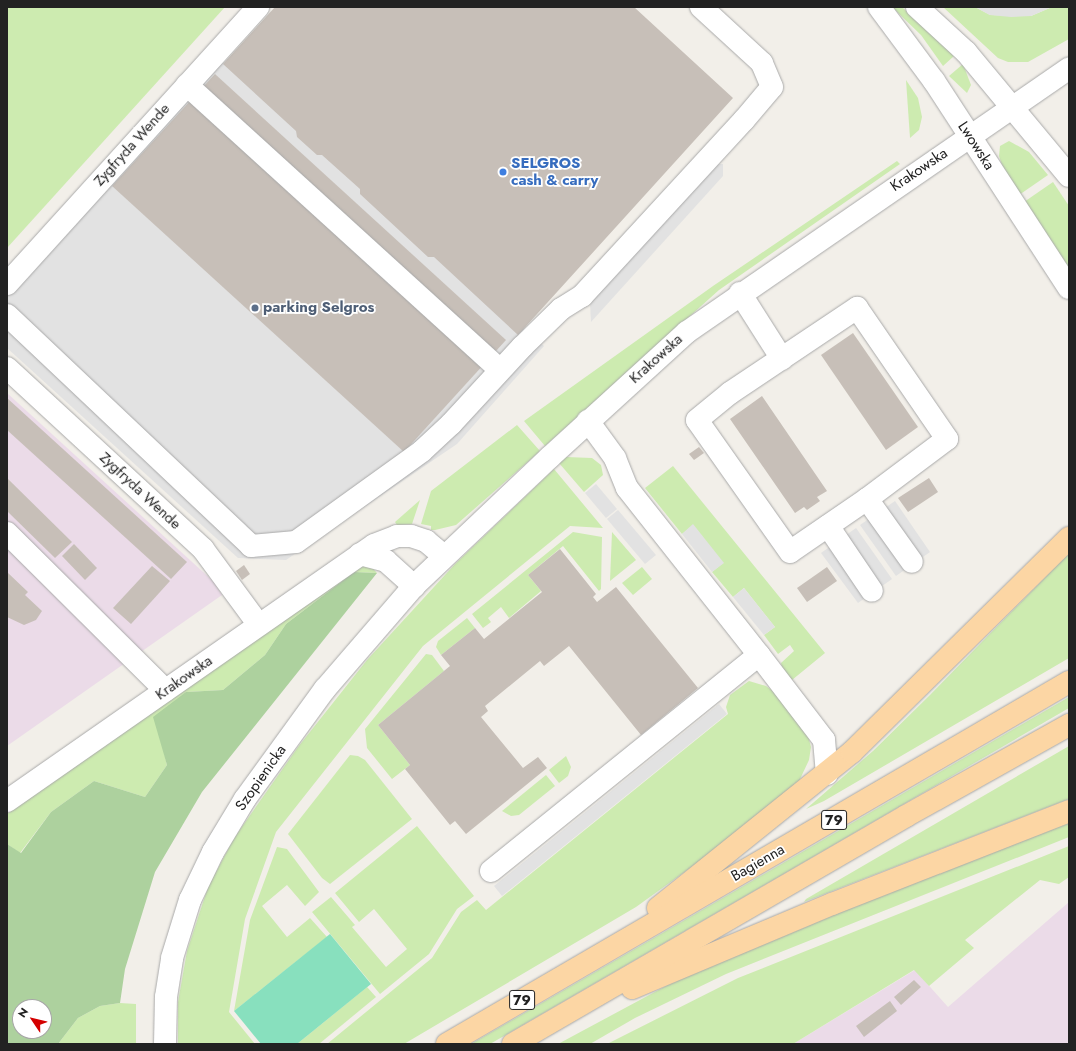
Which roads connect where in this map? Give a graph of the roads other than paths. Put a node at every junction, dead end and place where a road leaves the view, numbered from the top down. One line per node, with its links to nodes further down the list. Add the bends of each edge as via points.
1 (258, 7): 6 (street, Zygfryda Wende)
2 (701, 7): 16 (street, via 762,63 772,87 582,296 561,309)
3 (879, 7): 8 (street, Lwowska, via 927,71)
4 (917, 7): 7 (street, via 966,52)
5 (1069, 68): 7 (street)
6 (187, 85): 10 (street, Zygfryda Wende); 16 (street)
7 (1014, 107): 8 (street, Krakowska); 9 (street)
8 (969, 136): 11 (street, Lwowska); 12 (street, Krakowska)
9 (1069, 176)
10 (7, 284)
11 (1069, 288)
12 (740, 293): 14 (street); 17 (street, Krakowska, via 687,332)
13 (7, 315): 16 (street, via 251,546 296,542 422,451 451,424)
14 (782, 359): 18 (street, via 857,308 946,439); 19 (street, via 730,393 697,420 790,552)
15 (7, 368): 27 (street, Zygfryda Wende, via 202,549)
16 (500, 370)
17 (588, 421): 23 (street, Krakowska); 28 (street, via 615,458 627,488)
18 (867, 499): 19 (street); 24 (street)
19 (828, 526): 26 (street)
20 (7, 533): 30 (street)
21 (1069, 538): 32 (main road, via 888,718)
22 (360, 554): 23 (street, Krakowska, via 385,540 411,536 426,541); 25 (street, via 386,561); 27 (street, Krakowska)
23 (444, 556): 25 (street, Szopienicka)
24 (912, 562)
25 (414, 586): 38 (street, Szopienicka, via 325,689 245,799 208,862 190,900 172,958 166,997)
26 (872, 591)
27 (259, 625): 30 (street, Krakowska)
28 (759, 655): 32 (street, via 824,740); 35 (street)
29 (1069, 682): 36 (main road, Bagienna / 79)
30 (165, 690): 33 (street, Krakowska)
31 (1069, 726): 37 (main road, 79, via 906,816)
32 (827, 774): 36 (main road)
33 (7, 801)
34 (1069, 811): 37 (main road, via 832,904)
35 (491, 871)
36 (598, 956): 39 (main road, Bagienna / 79)
37 (551, 1022): 40 (main road, 79)
38 (166, 1044)
39 (447, 1044)
40 (513, 1044)

